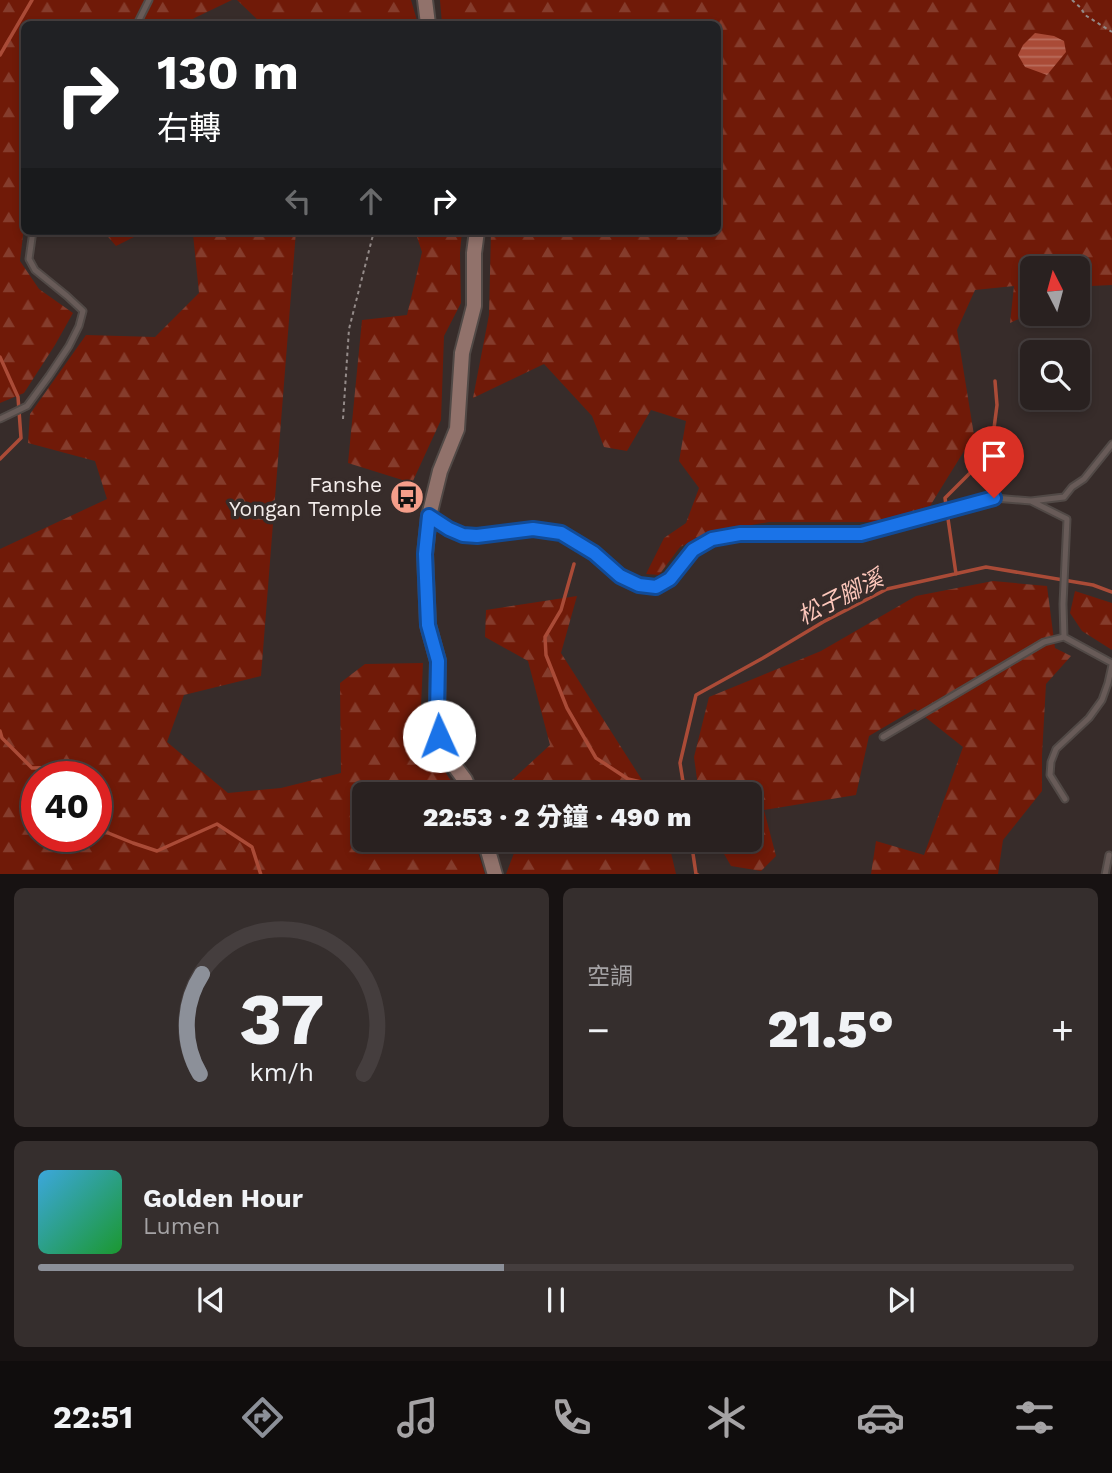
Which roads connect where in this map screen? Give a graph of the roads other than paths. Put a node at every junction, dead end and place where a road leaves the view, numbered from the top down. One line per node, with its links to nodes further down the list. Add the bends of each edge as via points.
1 (149, 0): 3 (lane)
2 (425, 0): 4 (street)
3 (138, 21)
4 (428, 21)
5 (32, 235): 7 (lane, via 29,260 35,270 83,311 69,346 26,406)
6 (476, 235): 10 (street, via 474,306 463,354 457,429)
7 (0, 419)
8 (1112, 444): 9 (lane, via 1064,497)
9 (1031, 501): 10 (lane, via 994,498 861,534 740,534 712,539 693,550 670,579 656,587 620,576 561,533 533,529 463,535); 11 (lane, via 1067,519)
10 (429, 516): 14 (street, via 426,590 428,625 438,661 439,736)
11 (1065, 637): 12 (lane); 13 (lane, via 1044,642)
12 (1112, 664): 15 (lane, via 1102,700 1090,718 1056,749 1051,762 1050,775)
13 (883, 737)
14 (466, 782)
15 (1065, 799)
16 (489, 852): 18 (street)
17 (1109, 855): 19 (lane)
18 (495, 874)
19 (1105, 874)

